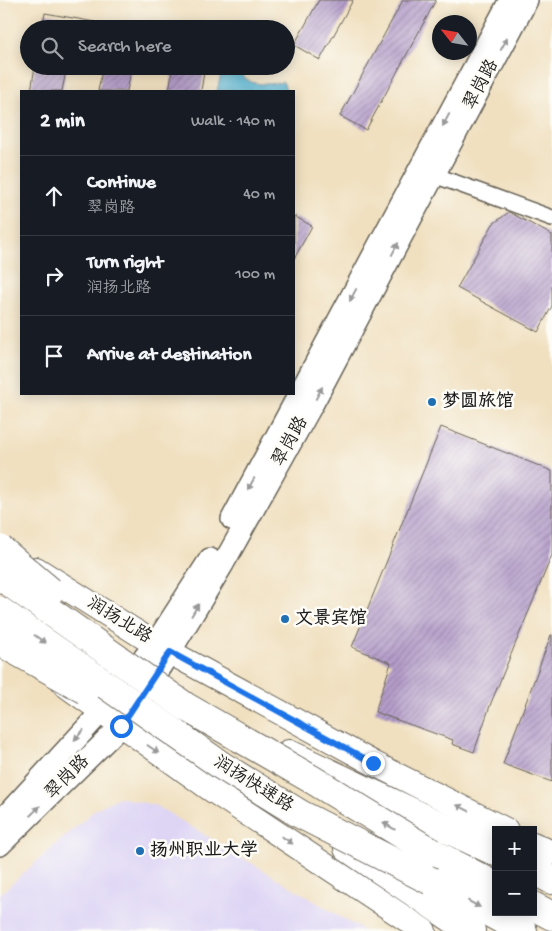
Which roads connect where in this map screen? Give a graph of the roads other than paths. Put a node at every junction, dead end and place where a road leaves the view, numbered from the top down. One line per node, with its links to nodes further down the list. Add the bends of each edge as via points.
1 (510, 0): 10 (street, 翠岗路, one-way to 10)
2 (527, 0): 3 (street, 翠岗路, one-way to 2)
3 (434, 175): 4 (street); 10 (street, 翠岗路, one-way to 3, via 223,564)
4 (552, 218)
5 (0, 548): 10 (main road, 润扬北路); 11 (highway, bridge)
6 (0, 576): 11 (highway, 润扬快速路, bridge)
7 (0, 611): 14 (highway, 润扬快速路, one-way to 14, bridge)
8 (0, 638): 12 (main road)
9 (0, 642): 14 (highway, bridge)
10 (162, 648): 12 (street, 翠岗路); 13 (street, 翠岗路); 16 (main road, 润扬北路, one-way to 10, via 373,763)
11 (186, 706): 19 (highway, bridge); 23 (highway, 润扬快速路, one-way to 11, bridge, via 431,852)
12 (102, 711): 13 (main road); 15 (street, 翠岗路, one-way to 15)
13 (121, 726): 17 (street, 翠岗路, one-way to 13); 27 (main road, one-way to 27)
14 (222, 766): 24 (highway, 润扬快速路, bridge)
15 (0, 822)
16 (498, 826)
17 (0, 845)
18 (537, 846): 20 (main road)
19 (492, 850)
20 (552, 853)
21 (535, 871): 22 (highway)
22 (552, 880)
23 (492, 884)
24 (425, 890): 28 (highway); 29 (highway, 润扬快速路, one-way to 29)
25 (537, 908): 26 (highway)
26 (552, 916)
27 (424, 931)
28 (470, 931)
29 (523, 931)

